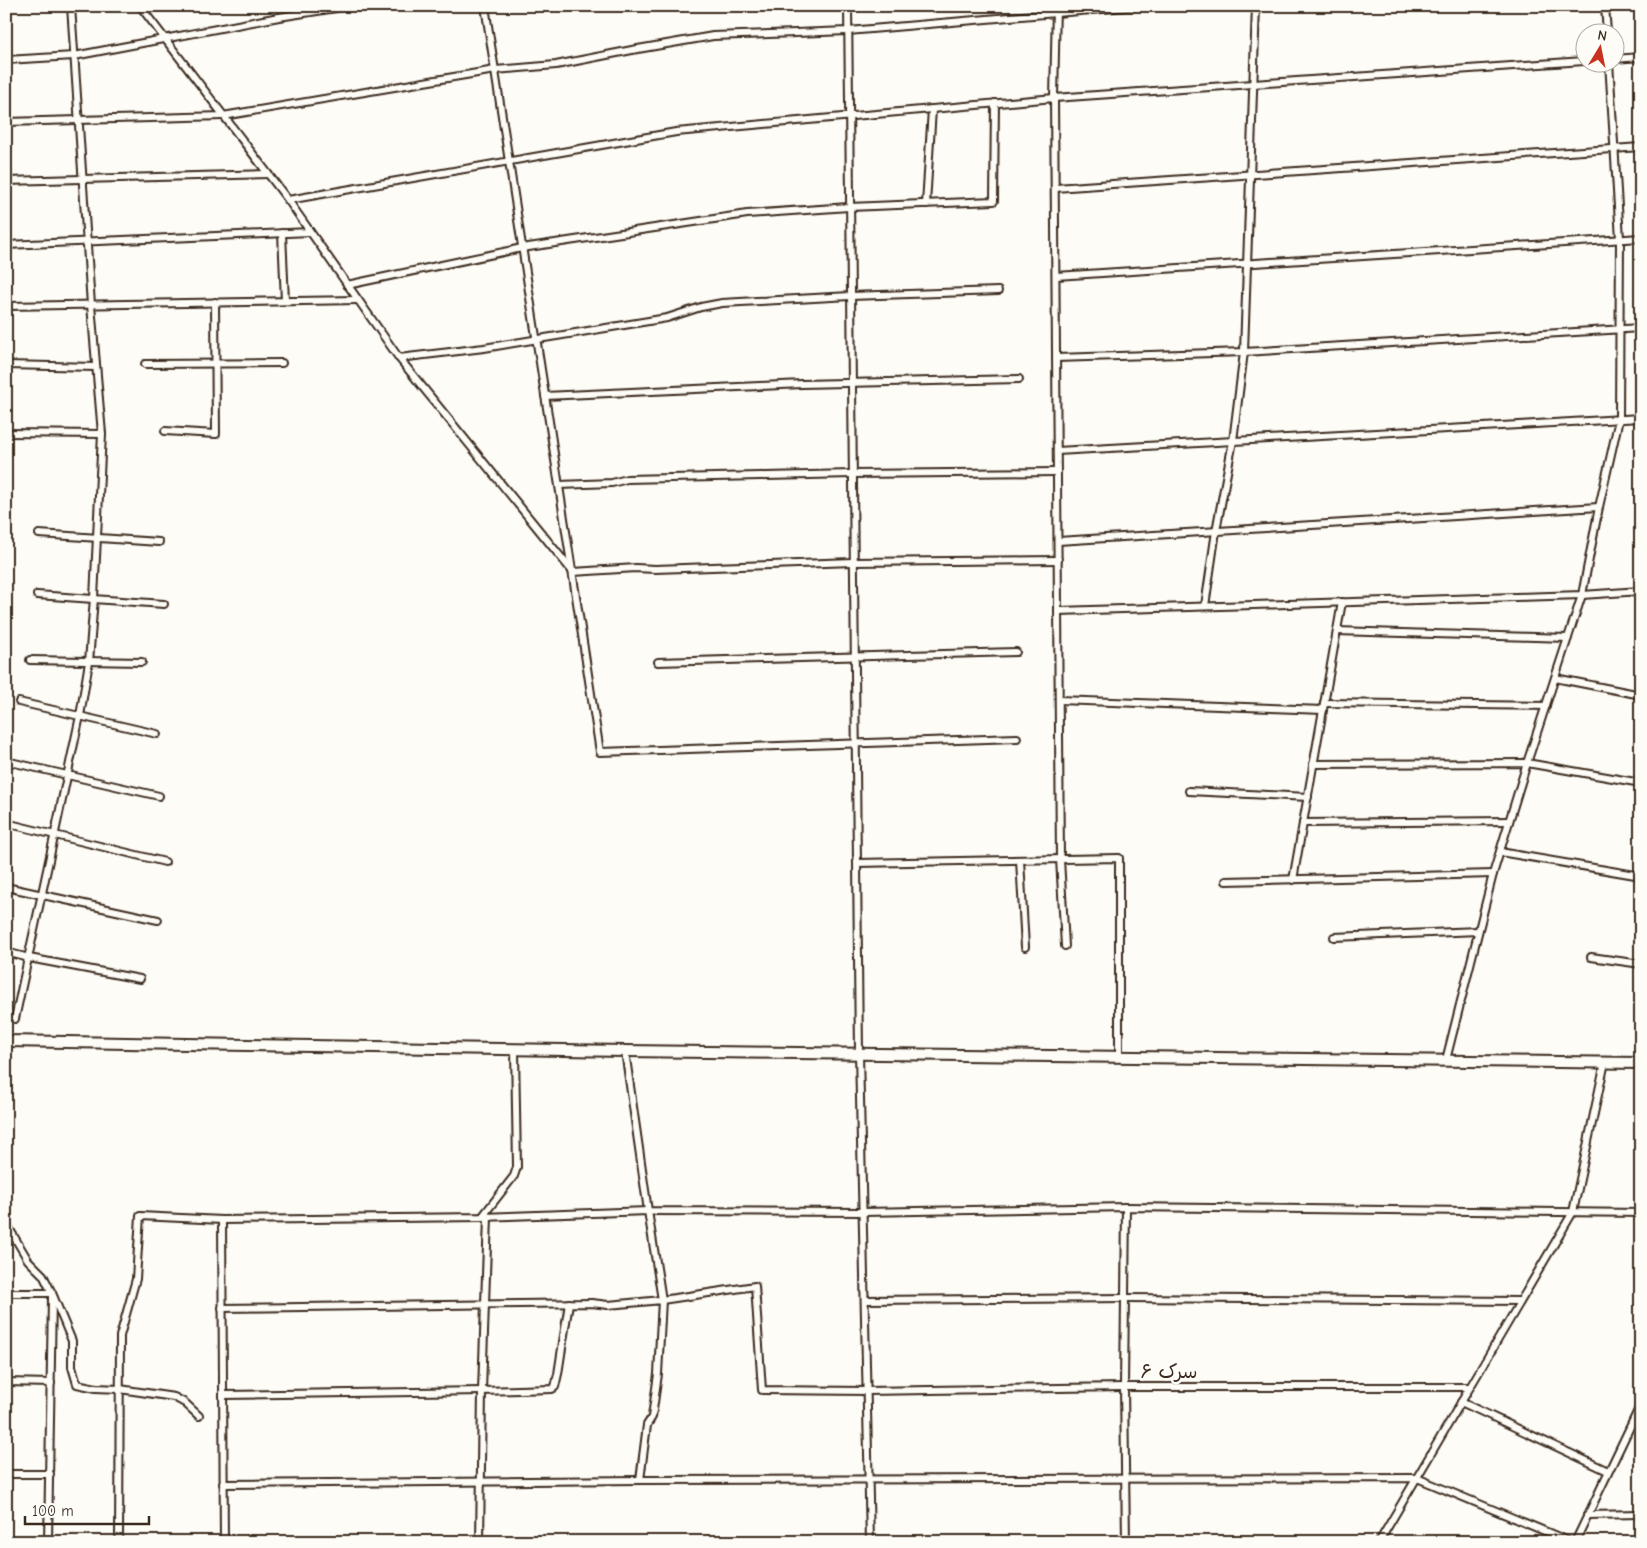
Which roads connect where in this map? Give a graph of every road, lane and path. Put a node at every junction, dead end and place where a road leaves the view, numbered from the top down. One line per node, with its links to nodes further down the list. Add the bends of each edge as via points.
1 (71, 6): 14 (street)
2 (140, 6): 13 (street)
3 (348, 6): 13 (street)
4 (485, 6): 19 (street)
5 (848, 6): 12 (street)
6 (1056, 6): 10 (street)
7 (1138, 6): 10 (street)
8 (1256, 6): 21 (street)
9 (1605, 6): 11 (street)
10 (1056, 15): 12 (street); 22 (street)
11 (1606, 22)
12 (848, 32): 19 (street, via 712,36 556,65); 26 (street)
13 (164, 38): 14 (street); 25 (street)
14 (74, 56): 17 (street); 27 (street)
15 (1641, 57): 16 (street)
16 (1624, 58)
17 (6, 60)
18 (1574, 62): 21 (street)
19 (495, 70): 25 (street); 31 (street)
20 (1610, 72): 30 (street)
21 (1253, 85): 22 (street); 33 (street)
22 (1054, 98): 23 (street); 36 (street)
23 (995, 103): 24 (street); 38 (street, via 994,201)
24 (932, 109): 26 (street); 38 (street)
25 (223, 116): 27 (street); 32 (street)
26 (848, 116): 31 (street, via 676,132); 39 (street)
27 (78, 119): 28 (street); 34 (street)
28 (6, 122)
29 (1641, 147): 30 (street)
30 (1615, 149): 33 (street); 43 (street)
31 (509, 162): 37 (street); 46 (street)
32 (268, 174): 34 (street); 37 (street)
33 (1250, 175): 36 (street); 47 (street)
34 (83, 180): 35 (street); 44 (street)
35 (6, 182)
36 (1055, 188): 48 (street)
37 (288, 200): 40 (street)
38 (926, 204): 39 (street)
39 (849, 207): 46 (street, via 747,214); 51 (street)
40 (310, 232): 41 (street); 49 (street)
41 (282, 233): 44 (street); 53 (street)
42 (1641, 238): 43 (street)
43 (1620, 239): 47 (street); 58 (street)
44 (87, 242): 45 (street); 55 (street)
45 (6, 245)
46 (522, 248): 49 (street); 59 (street)
47 (1247, 263): 48 (street); 60 (street)
48 (1056, 276): 62 (street)
49 (347, 285): 52 (street)
50 (998, 291): 51 (street)
51 (850, 296): 59 (street, via 722,303 667,318); 69 (street)
52 (358, 300): 53 (street); 61 (street)
53 (285, 301): 54 (street)
54 (214, 302): 55 (street); 65 (street)
55 (91, 305): 56 (street); 67 (street)
56 (6, 306)
57 (1641, 328): 58 (street)
58 (1619, 330): 60 (street); 72 (street)
59 (536, 340): 61 (street); 70 (street)
60 (1244, 352): 62 (street); 76 (street)
61 (399, 358): 89 (street)
62 (1056, 358): 77 (street)
63 (282, 363): 65 (street)
64 (145, 364): 65 (street)
65 (215, 364): 73 (street, via 216,434)
66 (6, 365): 67 (street)
67 (96, 367): 75 (street)
68 (1019, 379): 69 (street)
69 (851, 383): 70 (street); 79 (street)
70 (545, 396): 80 (street)
71 (1641, 418): 72 (street)
72 (1619, 420): 76 (street); 81 (street)
73 (165, 431)
74 (6, 433): 75 (street)
75 (102, 434): 84 (street)
76 (1233, 441): 77 (street); 82 (street)
77 (1057, 451): 78 (street)
78 (1057, 472): 79 (street); 85 (street)
79 (852, 474): 80 (street, via 627,479 612,483); 88 (street)
80 (559, 485): 89 (street)
81 (1599, 507): 82 (street); 92 (street)
82 (1216, 531): 85 (street); 96 (street)
83 (39, 534): 84 (street)
84 (97, 538): 86 (street); 93 (street)
85 (1058, 541): 87 (street)
86 (159, 542)
87 (1058, 560): 88 (street); 97 (street)
88 (853, 562): 89 (street); 101 (street)
89 (572, 572): 115 (street, via 600,752)
90 (1641, 591): 92 (street)
91 (38, 595): 93 (street)
92 (1582, 595): 94 (street); 99 (street)
93 (94, 598): 95 (street); 103 (street)
94 (1342, 602): 96 (street); 98 (street)
95 (164, 604)
96 (1205, 606): 97 (street)
97 (1058, 611): 108 (street)
98 (1337, 631): 99 (street); 110 (street)
99 (1568, 638): 106 (street)
100 (1016, 652): 101 (street)
101 (854, 655): 105 (street); 115 (street)
102 (30, 660): 103 (street)
103 (89, 662): 104 (street); 112 (street)
104 (142, 662)
105 (658, 662)
106 (1555, 678): 107 (street); 111 (street)
107 (1641, 695)
108 (1059, 700): 110 (street); 129 (street)
109 (19, 702): 112 (street)
110 (1324, 706): 111 (street); 118 (street)
111 (1546, 706): 117 (street)
112 (80, 716): 113 (street); 119 (street)
113 (157, 734)
114 (1017, 738): 115 (street)
115 (855, 743): 132 (street)
116 (6, 761): 119 (street)
117 (1527, 763): 118 (street); 120 (street); 124 (street)
118 (1314, 764): 123 (street)
119 (68, 775): 122 (street); 127 (street)
120 (1641, 783)
121 (1189, 791): 123 (street)
122 (159, 796)
123 (1308, 797): 126 (street)
124 (1509, 821): 126 (street); 128 (street)
125 (6, 823): 127 (street)
126 (1303, 823): 135 (street)
127 (55, 835): 131 (street); 138 (street)
128 (1500, 852): 133 (street); 134 (street)
129 (1060, 859): 130 (street); 142 (street); 154 (street, via 1119,858)
130 (1020, 860): 132 (street); 143 (street)
131 (165, 862)
132 (857, 863): 153 (street)
133 (1493, 874): 135 (street); 140 (street)
134 (1641, 876)
135 (1293, 880): 136 (street)
136 (1226, 881)
137 (6, 887): 138 (street)
138 (42, 895): 139 (street); 146 (street)
139 (158, 920)
140 (1478, 931): 141 (street); 155 (street)
141 (1334, 937)
142 (1066, 946)
143 (1025, 947)
144 (6, 952): 146 (street)
145 (1591, 957): 147 (street)
146 (29, 958): 148 (street); 149 (street)
147 (1641, 964)
148 (140, 979)
149 (15, 1020)
150 (6, 1041): 151 (main road)
151 (516, 1049): 152 (main road); 163 (street, via 518,1167)
152 (626, 1051): 153 (main road); 159 (street)
153 (859, 1054): 154 (main road); 160 (street)
154 (1119, 1057): 155 (main road)
155 (1446, 1060): 156 (main road)
156 (1606, 1062): 157 (main road); 161 (street)
157 (1641, 1062)
158 (1126, 1207): 160 (street); 161 (street); 168 (street)
159 (648, 1211): 160 (street); 163 (street); 169 (street)
160 (863, 1212): 170 (street)
161 (1573, 1212): 162 (street); 171 (street)
162 (1641, 1213)
163 (485, 1217): 164 (street); 173 (street)
164 (222, 1220): 174 (street); 179 (street, via 140,1216 136,1279 120,1336)
165 (6, 1223): 167 (street)
166 (6, 1293): 167 (street)
167 (52, 1293): 176 (street); 179 (street, via 72,1341 72,1367 77,1384)
168 (1126, 1298): 170 (street); 171 (street); 177 (street)
169 (662, 1300): 172 (street, via 608,1305); 180 (street, سرک ۶, via 755,1286 762,1390); 192 (street, via 658,1374)
170 (865, 1300): 180 (street)
171 (1519, 1301): 178 (street)
172 (568, 1303): 173 (street); 181 (street, via 555,1388)
173 (486, 1304): 174 (street); 181 (street)
174 (222, 1308): 182 (street)
175 (6, 1382): 176 (street)
176 (51, 1383): 188 (street)
177 (1124, 1387): 178 (street, سرک ۶); 180 (street, سرک ۶); 189 (street)
178 (1470, 1387): 183 (street)
179 (120, 1389): 185 (street, via 174,1397); 198 (street)
180 (867, 1391): 191 (street)
181 (482, 1392): 182 (street); 193 (street)
182 (223, 1395): 194 (street)
183 (1461, 1402): 186 (street); 190 (street)
184 (1641, 1404): 186 (street)
185 (199, 1416)
186 (1608, 1471): 196 (street)
187 (6, 1474): 188 (street)
188 (50, 1474): 197 (street)
189 (1125, 1478): 190 (street); 191 (street); 202 (street)
190 (1417, 1478): 203 (street); 204 (street)
191 (869, 1479): 192 (street); 201 (street)
192 (640, 1480): 193 (street)
193 (480, 1481): 194 (street); 200 (street)
194 (223, 1484): 199 (street)
195 (1641, 1514): 196 (street)
196 (1587, 1515): 205 (street)
197 (48, 1542)
198 (119, 1542)
199 (224, 1542)
200 (480, 1542)
201 (870, 1542)
202 (1126, 1542)
203 (1380, 1542)
204 (1571, 1542)
205 (1575, 1542)

